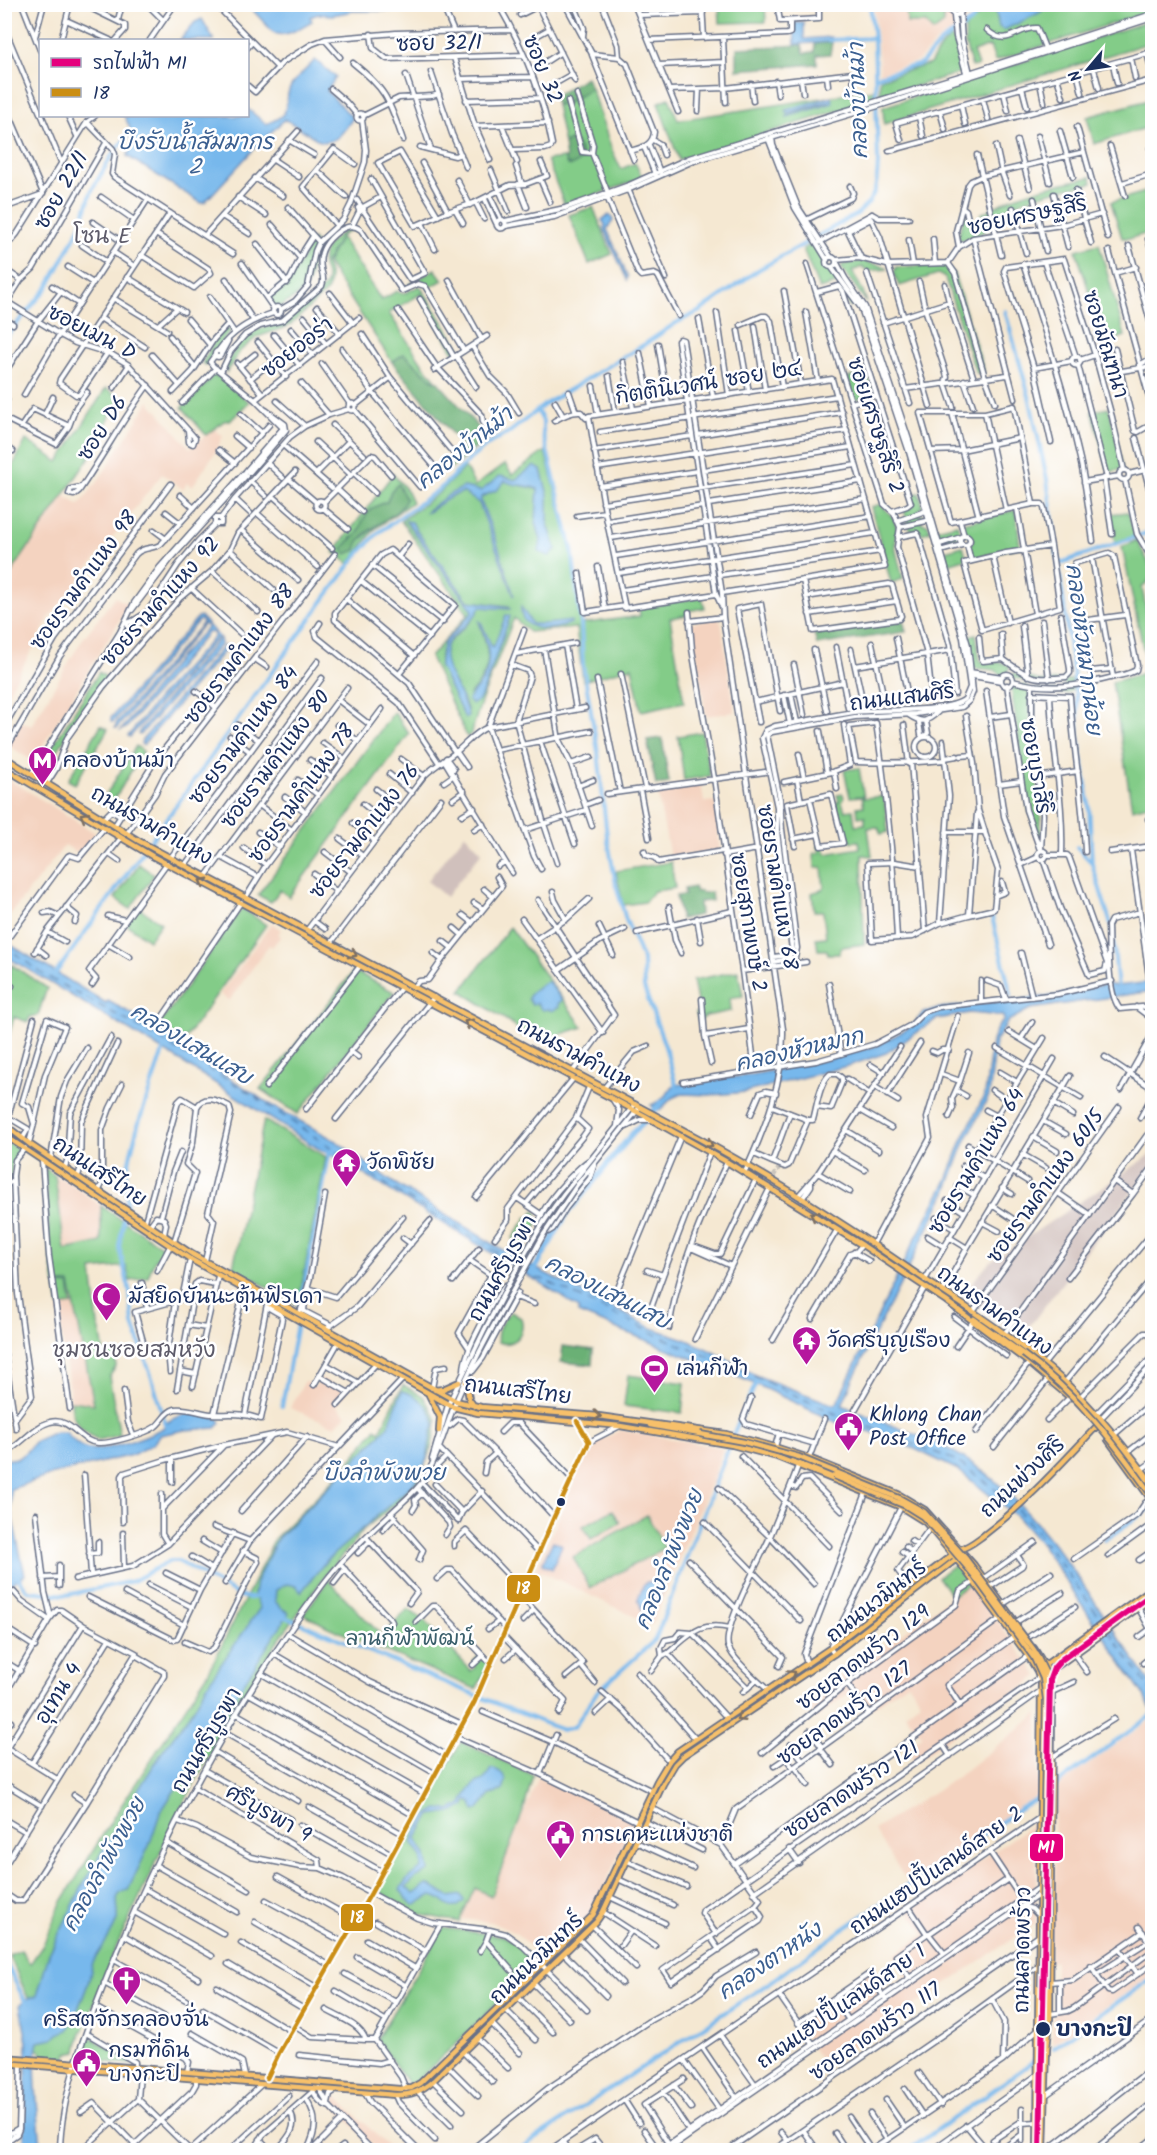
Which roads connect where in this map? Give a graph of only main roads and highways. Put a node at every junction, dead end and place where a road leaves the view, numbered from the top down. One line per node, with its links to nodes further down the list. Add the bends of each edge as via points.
1 (4, 755): 2 (main road, ถนนรามคำแหง)
2 (11, 761): 3 (main road); 4 (main road, ถนนรามคำแหง, via 139,841)
3 (5, 769): 5 (main road, ถนนรามคำแหง, one-way to 3, via 134,846)
4 (230, 888): 5 (main road); 17 (main road, ถนนรามคำแหง, one-way to 17, via 773,1179 973,1312 1044,1364)
5 (226, 894): 11 (main road, ถนนรามคำแหง, one-way to 5, via 862,1245 710,1152)
6 (5, 1125): 8 (main road, ถนนเสรีไทย)
7 (4, 1135): 9 (main road, ถนนเสรีไทย)
8 (29, 1143): 9 (main road); 10 (main road, ถนนเสรีไทย)
9 (25, 1148): 10 (main road, ถนนเสรีไทย)
10 (172, 1243): 14 (main road, ถนนเสรีไทย, via 329,1327); 15 (main road, ถนนเสรีไทย, via 190,1260)
11 (963, 1313): 19 (main road, ถนนรามคำแหง, via 1049,1379); 27 (main road, ถนนรามคำแหง, bridge, via 1049,1373 1086,1409)
12 (459, 1382): 14 (main road)
13 (466, 1382): 16 (main road)
14 (434, 1389): 16 (main road, ถนนเสรีไทย)
15 (428, 1393): 22 (main road, via 440,1418); 24 (main road, ถนนเสรีไทย, via 451,1406 478,1413 620,1426 724,1443)
16 (474, 1406): 18 (main road, ถนนเสรีไทย, one-way to 18)
17 (1099, 1416): 19 (main road); 20 (main road, ถนนพ่วงศิริ); 21 (main road, ถนนรามคำแหง)
18 (633, 1420): 28 (main road, ถนนเสรีไทย, bridge, via 726,1434 809,1458 911,1500); 42 (main road, bridge, via 799,1457 917,1507 966,1559 1034,1650 1046,1672 1050,1693)
19 (1093, 1421): 20 (main road, ถนนรามคำแหง)
20 (1097, 1426): 27 (main road, ถนนรามคำแหง); 28 (main road, ถนนพ่วงศิริ, via 1012,1513)
21 (1108, 1427): 23 (main road, ถนนรามคำแหง); 23 (main road, ถนนรามคำแหง)
22 (439, 1431)
23 (1127, 1452): 25 (main road, ถนนรามคำแหง); 26 (main road, ถนนรามคำแหง, bridge)
24 (777, 1457): 29 (main road, ถนนเสรีไทย, via 919,1517); 42 (main road, bridge, via 906,1506 928,1522 973,1574 1041,1673 1046,1699)
25 (1152, 1484)
26 (1152, 1491)
27 (1152, 1498)
28 (963, 1549): 29 (main road, ถนนพ่วงศิริ); 34 (main road, ถนนลาดพร้าว)
29 (955, 1557): 30 (main road, ถนนนวมินทร์); 31 (main road, ถนนนวมินทร์); 35 (main road, ถนนลาดพร้าว)
30 (919, 1580): 31 (main road); 41 (main road, ถนนนวมินทร์, one-way to 30, via 593,1915 652,1791 678,1751 830,1648)
31 (923, 1586): 41 (main road, ถนนนวมินทร์, one-way to 41, via 834,1654 683,1755 668,1774 603,1912 564,1954)
32 (1152, 1588): 34 (main road)
33 (1152, 1598): 36 (main road)
34 (1045, 1665): 35 (main road); 36 (main road, ถนนลาดพร้าว)
35 (1037, 1671): 37 (main road, ถนนลาดพร้าว)
36 (1049, 1672): 37 (main road); 39 (main road, ถนนลาดพร้าว)
37 (1040, 1677): 38 (main road, ถนนลาดพร้าว)
38 (1040, 1888): 39 (main road); 40 (main road, ถนนลาดพร้าว)
39 (1050, 1888): 40 (main road); 42 (main road, ถนนลาดพร้าว)
40 (1040, 1894): 46 (main road, ถนนลาดพร้าว)
41 (545, 1968): 47 (main road, ถนนนวมินทร์, via 416,2086 406,2089); 47 (main road, ถนนนวมินทร์, via 519,1998 418,2092 395,2095)
42 (1046, 1985): 43 (main road); 43 (main road, ถนนลาดพร้าว, via 1050,2014); 46 (main road)
43 (1047, 2048): 49 (main road, ถนนลาดพร้าว)
44 (4, 2057): 47 (main road, ถนนนวมินทร์)
45 (4, 2064): 47 (main road, ถนนนวมินทร์)
46 (1038, 2067): 48 (main road, ถนนลาดพร้าว)
47 (316, 2085)
48 (1037, 2151)
49 (1045, 2151)

